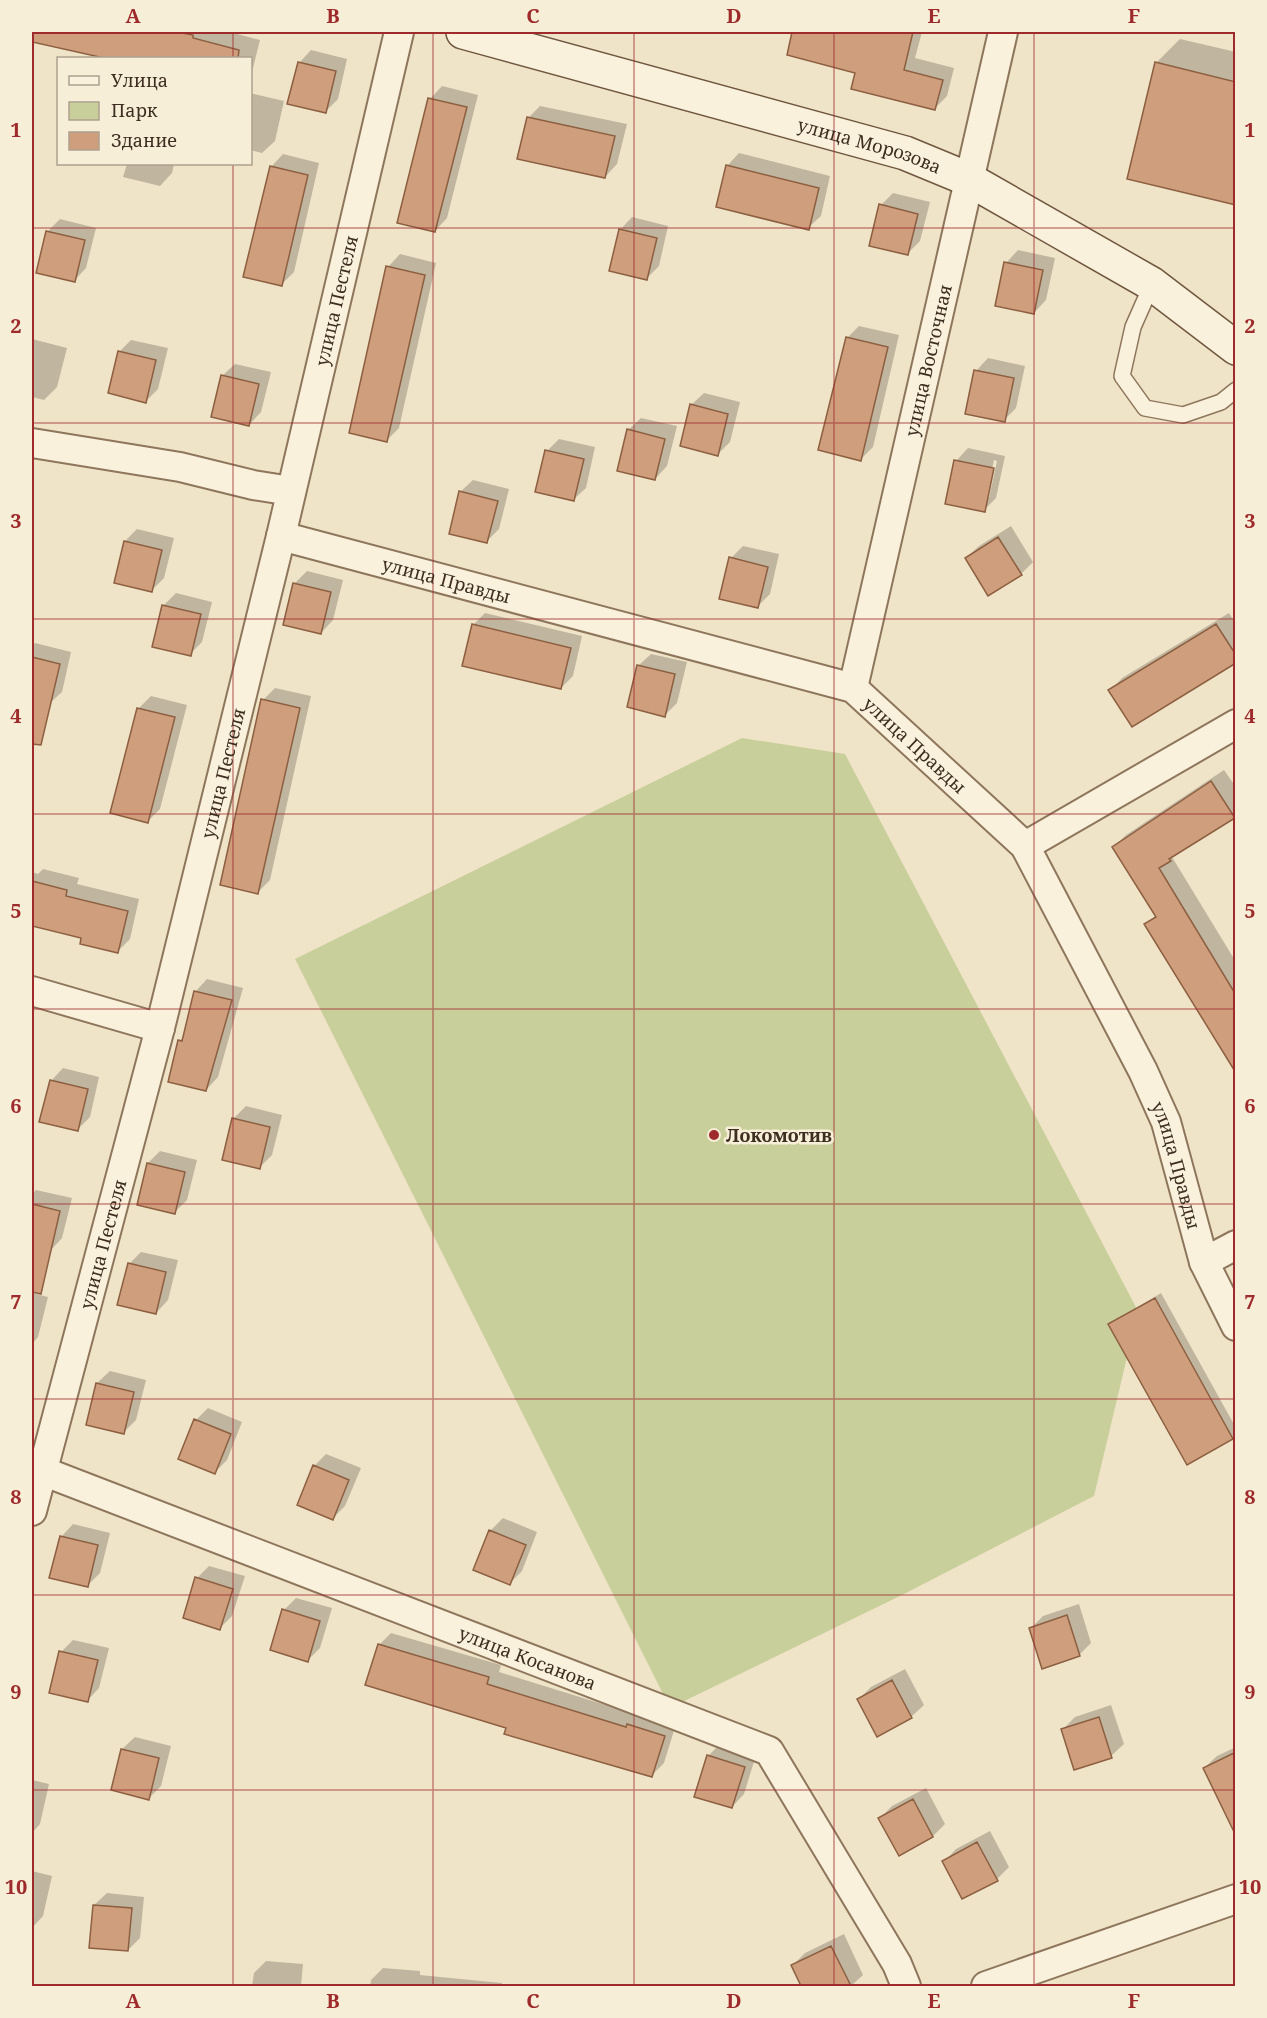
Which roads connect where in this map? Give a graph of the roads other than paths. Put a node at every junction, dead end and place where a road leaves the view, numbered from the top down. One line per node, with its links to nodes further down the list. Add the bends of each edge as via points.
1 (399, 32): 9 (street, улица Пестеля)
2 (463, 32): 4 (main road, улица Морозова, via 905,153)
3 (1003, 32): 4 (street, улица Восточная)
4 (968, 178): 5 (main road, улица Морозова); 11 (street, улица Восточная)
5 (1152, 284): 6 (main road, улица Морозова); 7 (lane, via 1133,327 1122,376 1145,408 1183,415 1221,402)
6 (1236, 348)
7 (1236, 390)
8 (32, 443): 9 (street, via 180,467)
9 (291, 492): 10 (street, улица Пестеля)
10 (281, 536): 11 (street, улица Правды); 15 (street, улица Пестеля)
11 (853, 688): 13 (street, улица Правды)
12 (1236, 724): 13 (street)
13 (1025, 846): 17 (street, улица Правды, via 1166,1122)
14 (32, 992): 15 (street)
15 (160, 1028): 19 (street, улица Пестеля)
16 (1236, 1245): 17 (street)
17 (1204, 1262): 18 (street, улица Правды)
18 (1236, 1326)
19 (37, 1469): 20 (street, улица Пестеля); 22 (street, улица Косанова, via 769,1751 897,1964)
20 (32, 1511)
21 (1236, 1899): 23 (street)
22 (906, 1986)
23 (986, 1986)

